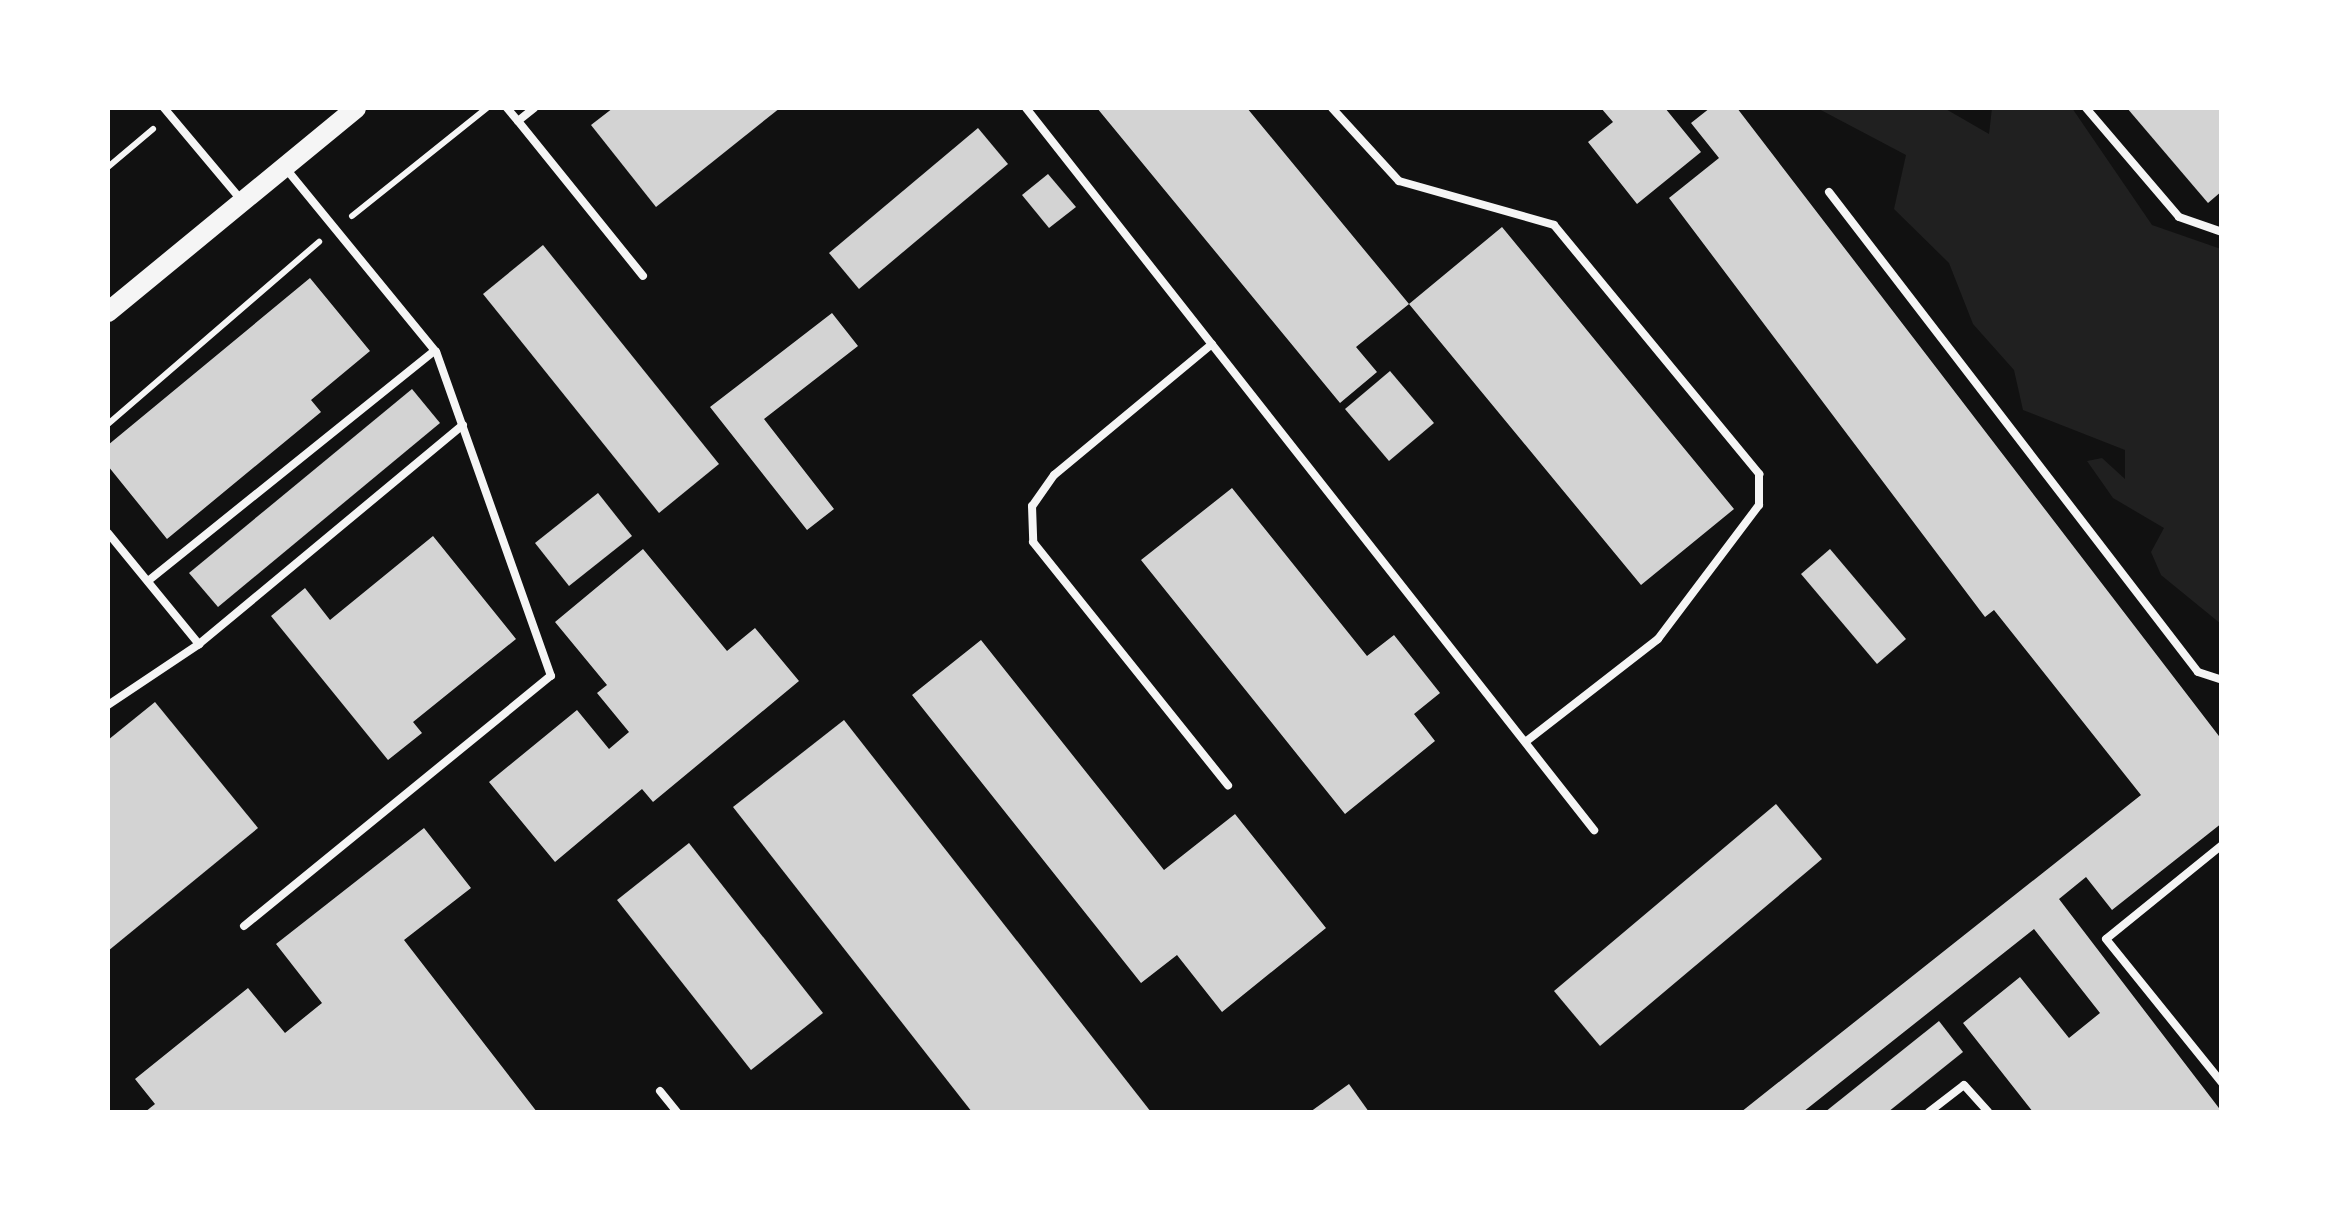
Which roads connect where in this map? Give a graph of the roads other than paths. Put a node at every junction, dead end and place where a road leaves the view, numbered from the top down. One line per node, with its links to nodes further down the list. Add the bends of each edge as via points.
1 (356, 108): 9 (main road)
2 (508, 108): 8 (lane)
3 (534, 108): 8 (lane)
4 (1026, 108): 15 (lane)
5 (1332, 108): 23 (lane, via 1399,181 1554,224 1760,474 1759,505 1658,639)
6 (2086, 108): 12 (lane, via 2179,217)
7 (167, 111): 11 (lane)
8 (518, 121): 13 (lane)
9 (284, 167): 11 (main road); 16 (lane)
10 (1829, 192): 21 (lane, via 2198,672)
11 (242, 202): 14 (main road)
12 (2222, 232)
13 (643, 276)
14 (108, 312)
15 (1212, 344): 23 (lane); 24 (lane, via 1054,474 1032,506 1032,542)
16 (434, 351): 17 (lane); 19 (lane)
17 (463, 426): 20 (lane); 27 (lane, via 552,676)
18 (108, 533): 19 (lane)
19 (148, 582): 20 (lane)
20 (200, 644): 22 (lane)
21 (2222, 680)
22 (108, 706)
23 (1525, 742): 25 (lane)
24 (1228, 784)
25 (1594, 830)
26 (2222, 846): 28 (lane, via 2106,939)
27 (244, 926)
28 (2222, 1083)
29 (660, 1091): 30 (lane)
30 (677, 1112)
31 (1929, 1112): 32 (lane, via 1964,1084)
32 (1988, 1112)

